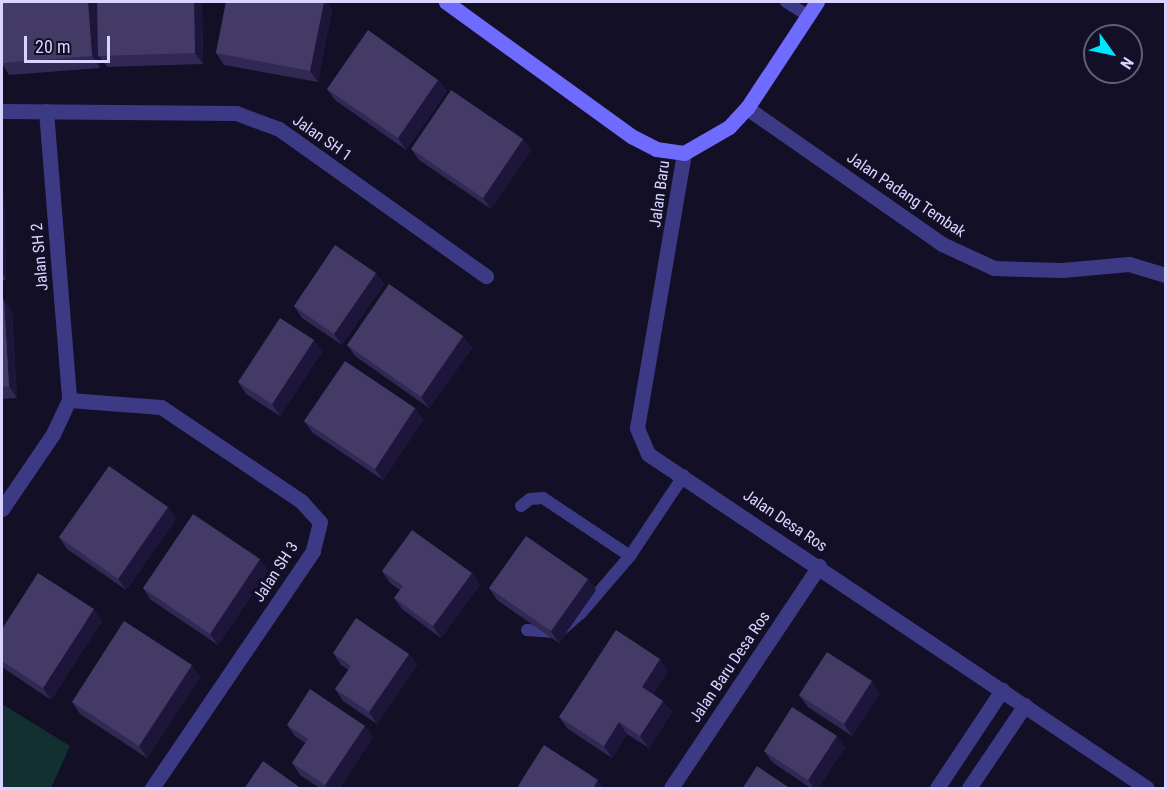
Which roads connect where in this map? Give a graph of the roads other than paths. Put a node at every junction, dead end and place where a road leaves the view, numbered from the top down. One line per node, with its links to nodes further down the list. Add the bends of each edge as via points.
1 (786, 2): 4 (lane)
2 (817, 2): 4 (street, Jalan Baru)
3 (456, 4): 8 (street, via 631,136 656,149)
4 (807, 15): 5 (street, Jalan Baru)
5 (747, 108): 8 (street, Jalan Baru, via 729,127); 9 (street, Jalan Padang Tembak, via 942,244 994,268 1062,270 1129,264)
6 (2, 111): 7 (street, Jalan SH 1)
7 (46, 111): 10 (street, Jalan SH 1, via 236,113 268,125); 12 (street, Jalan SH 2)
8 (684, 153): 11 (street, Jalan Baru, via 672,238)
9 (1166, 275)
10 (486, 276)
11 (650, 335): 13 (street, Jalan Desa Ros, via 638,435 648,454)
12 (69, 400): 15 (street, via 53,434); 21 (street, Jalan SH 3, via 161,407 301,501 320,522 313,551)
13 (684, 475): 16 (lane); 17 (street, Jalan Desa Ros)
14 (521, 506): 16 (lane, via 543,498)
15 (2, 510)
16 (630, 556): 18 (lane, via 559,632)
17 (819, 566): 19 (street, Jalan Desa Ros); 22 (street, Jalan Baru Desa Ros)
18 (527, 630)
19 (1002, 690): 20 (street, Jalan Desa Ros); 23 (street)
20 (1025, 705): 24 (street); 25 (street, Jalan Desa Ros)
21 (152, 789)
22 (671, 789)
23 (937, 789)
24 (969, 789)
25 (1147, 789)

